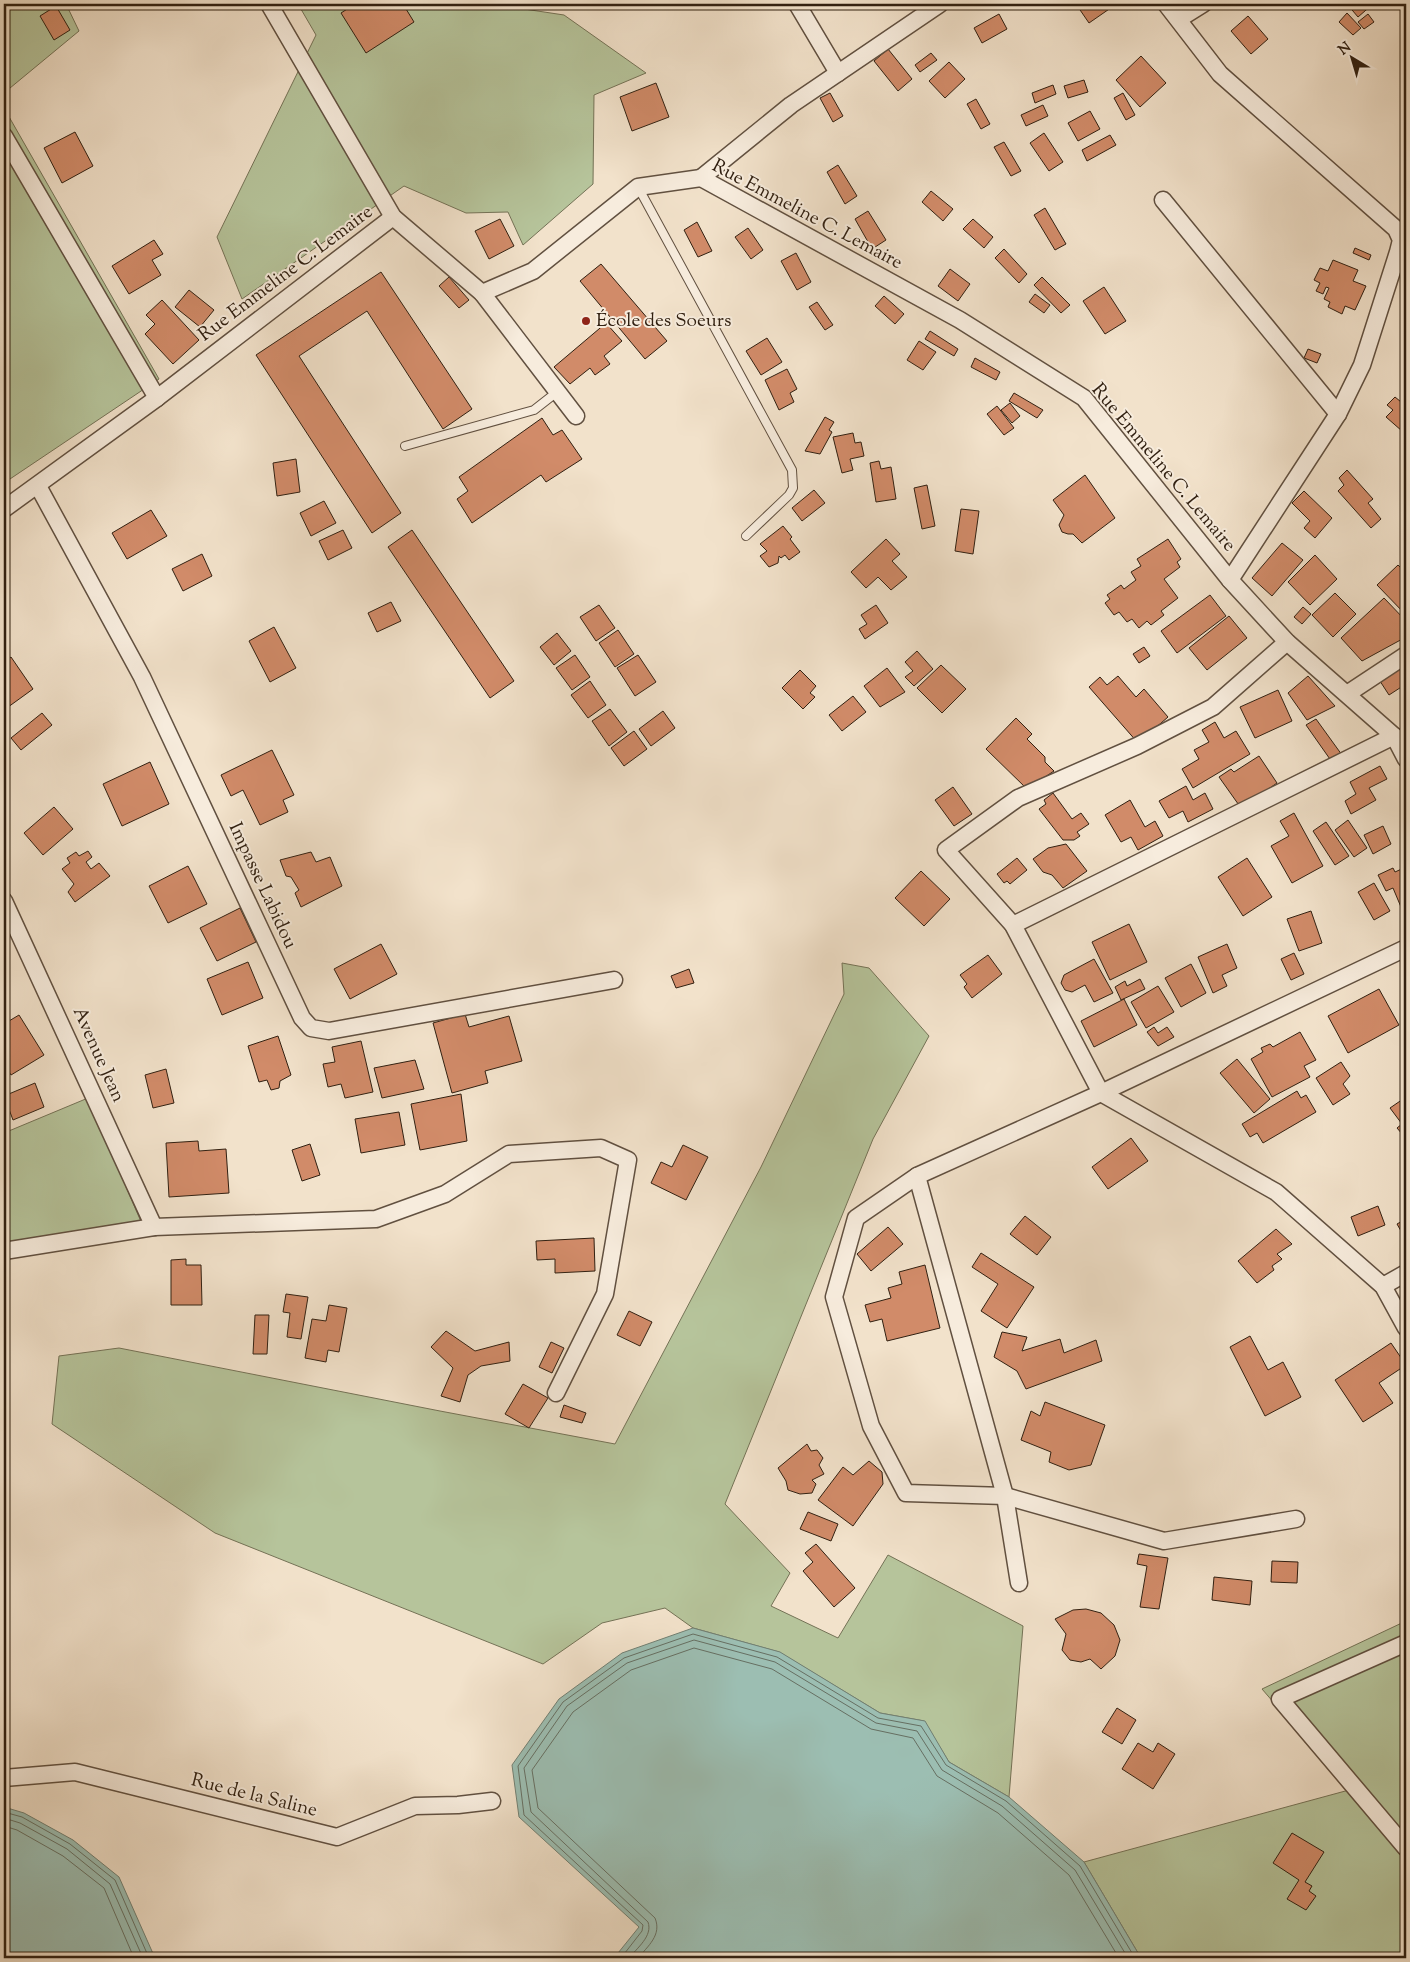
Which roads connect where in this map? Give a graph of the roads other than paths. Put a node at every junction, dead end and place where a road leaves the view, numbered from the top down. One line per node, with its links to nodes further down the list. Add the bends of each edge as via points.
1 (268, 4): 12 (street)
2 (797, 4): 7 (street)
3 (940, 4): 7 (street)
4 (1166, 4): 6 (street)
5 (1203, 4): 6 (street)
6 (1179, 19): 13 (street, via 1220,74 1396,229)
7 (838, 73): 9 (street, via 791,105)
8 (4, 136): 16 (street)
9 (701, 178): 10 (street, Rue Emmeline C. Lemaire); 23 (street, Rue Emmeline C. Lemaire, via 960,320 1084,398)
10 (638, 187): 14 (street, via 533,271); 22 (lane, via 792,470 793,488 789,495)
11 (1163, 200): 17 (street)
12 (393, 217): 14 (street, Rue Emmeline C. Lemaire); 16 (street, Rue Emmeline C. Lemaire)
13 (1402, 253): 17 (street, via 1362,365)
14 (482, 293): 15 (street, Rue Emmeline C. Lemaire)
15 (557, 392): 18 (street, Rue Emmeline C. Lemaire); 19 (lane, via 534,410)
16 (157, 398): 20 (street, Rue Emmeline C. Lemaire)
17 (1338, 414): 23 (street)
18 (576, 416)
19 (405, 446)
20 (38, 486): 21 (street, Rue Emmeline C. Lemaire); 32 (street, Impasse Labidou, via 142,678 302,1018 311,1028 329,1031)
21 (4, 509)
22 (746, 536)
23 (1230, 580): 24 (street, Rue Emmeline C. Lemaire)
24 (1287, 642): 26 (street, Rue Emmeline C. Lemaire); 30 (street, via 1213,707 1137,746 1018,798 946,850)
25 (1406, 655): 26 (street)
26 (1347, 694): 27 (street, Rue Emmeline C. Lemaire)
27 (1394, 736): 28 (street, Rue Emmeline C. Lemaire); 30 (street)
28 (1406, 759)
29 (4, 901): 35 (street, Avenue Jean)
30 (1013, 925): 33 (street)
31 (1406, 948): 33 (street)
32 (614, 980)
33 (1101, 1093): 34 (street); 38 (street, via 1276,1192)
34 (918, 1176): 41 (street); 41 (street, via 856,1218 834,1298 871,1426 906,1493)
35 (154, 1227): 36 (street); 40 (street, via 376,1219 445,1194 509,1154 601,1148 628,1160 605,1294)
36 (4, 1251)
37 (1406, 1273): 38 (street)
38 (1383, 1286): 39 (street)
39 (1406, 1328)
40 (556, 1393)
41 (1005, 1496): 42 (street, via 1164,1541); 43 (street)
42 (1296, 1519)
43 (1018, 1583)
44 (1406, 1643): 47 (street, via 1280,1699)
45 (4, 1778): 46 (street, Rue de la Saline, via 75,1772 337,1837 415,1806)
46 (492, 1801)
47 (1406, 1848)

